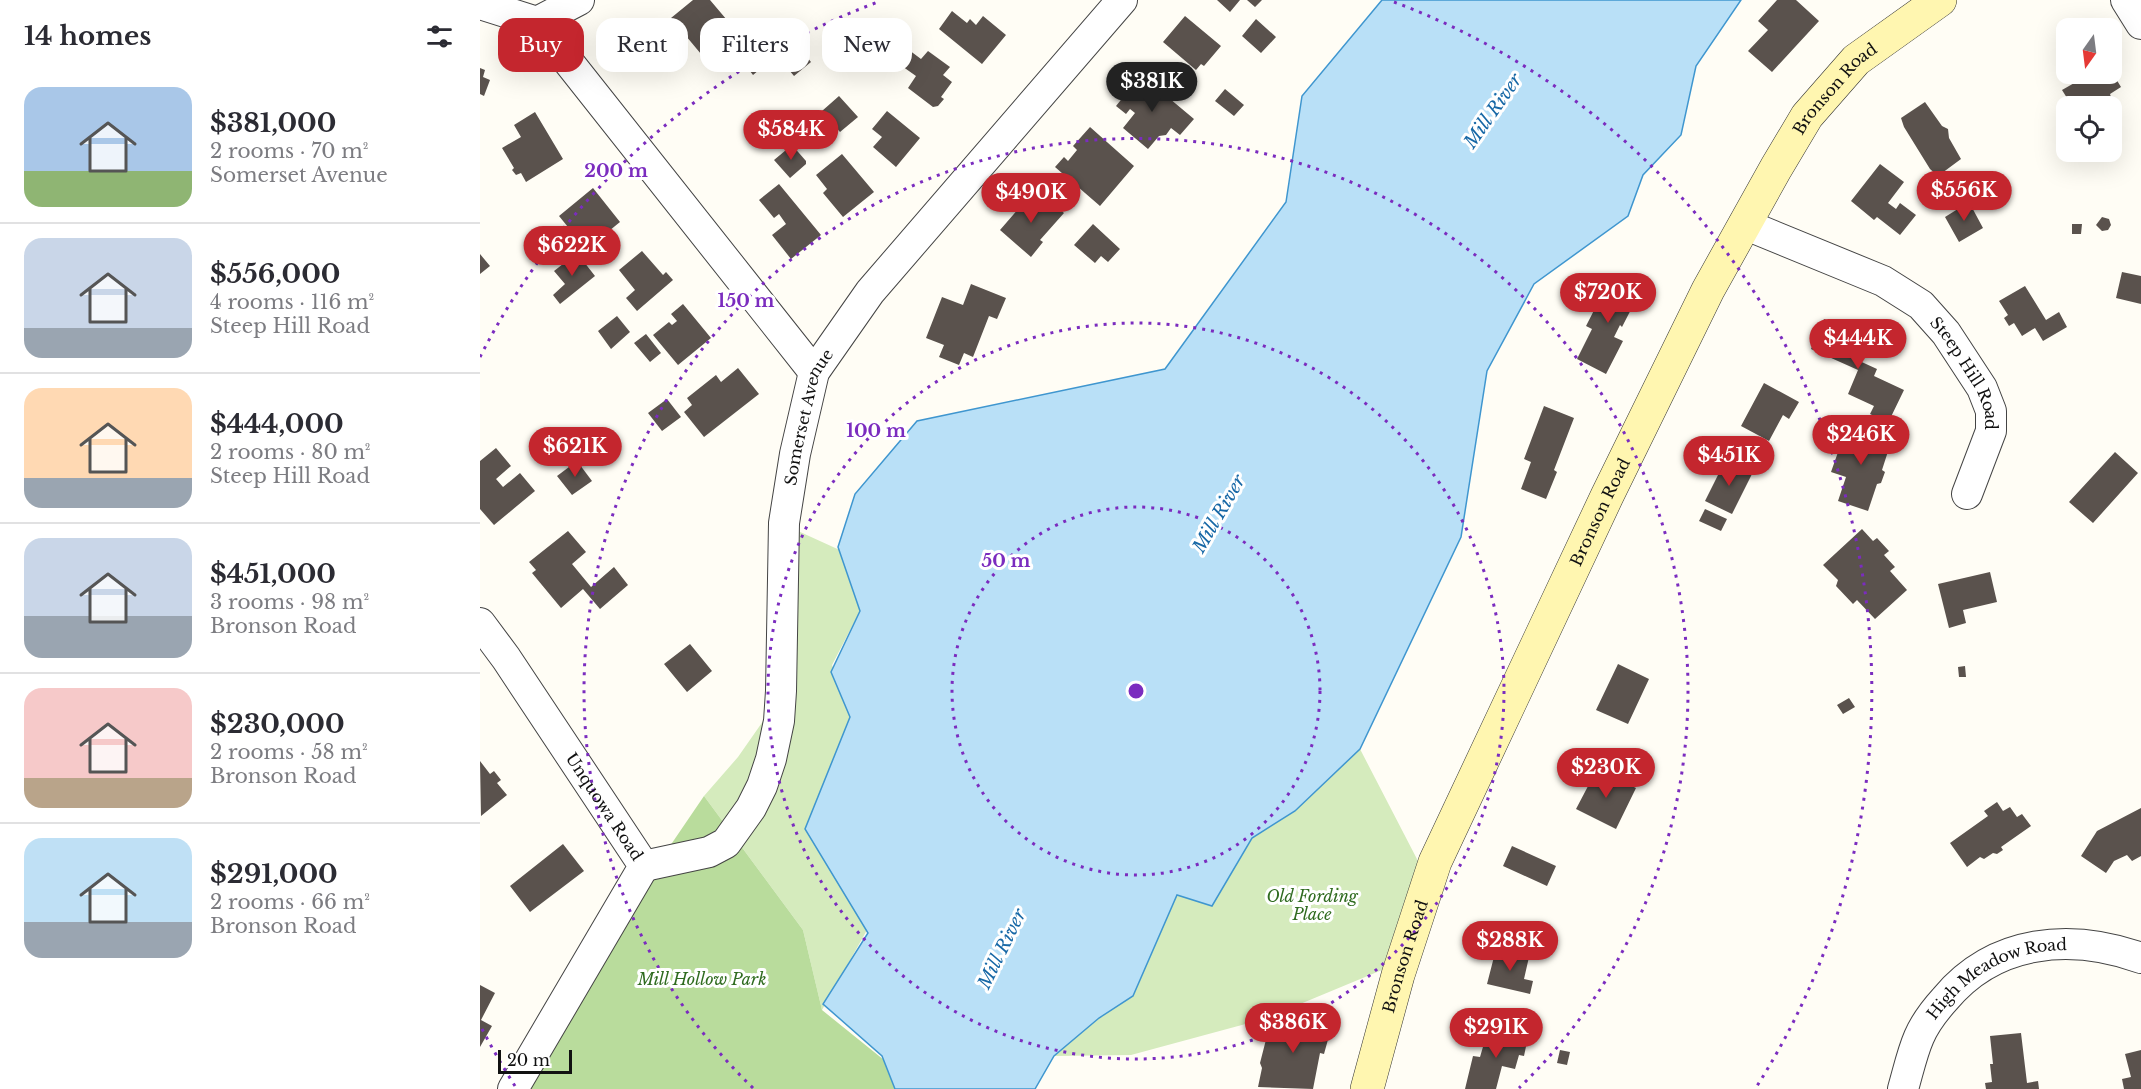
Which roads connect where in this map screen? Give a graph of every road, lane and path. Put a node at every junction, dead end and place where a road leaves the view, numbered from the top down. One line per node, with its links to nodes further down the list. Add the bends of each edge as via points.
1 (579, 0): 7 (street)
2 (1122, 0): 11 (street, Somerset Avenue, via 870,291)
3 (1940, 0): 10 (main road, Bronson Road, via 1856,60 1807,116)
4 (2126, 0): 8 (street)
5 (480, 4): 6 (street)
6 (524, 18)
7 (545, 18)
8 (2141, 24)
9 (577, 72): 11 (street)
10 (1744, 224): 12 (street, Steep Hill Road, via 1883,281 1921,305 1946,333 1982,387 1991,411 1990,431); 17 (main road, Bronson Road, via 1660,386 1435,862)
11 (814, 372): 14 (street, Somerset Avenue, via 784,523 779,721 765,777 751,808 726,843 709,852)
12 (1967, 494)
13 (480, 623): 14 (street, Unquowa Road)
14 (644, 866): 16 (street, Unquowa Road)
15 (2141, 958): 18 (street, High Meadow Road, via 2101,946 2066,944 2033,946 1988,962 1969,974 1935,1011 1919,1036)
16 (513, 1089)
17 (1366, 1089)
18 (1903, 1089)

